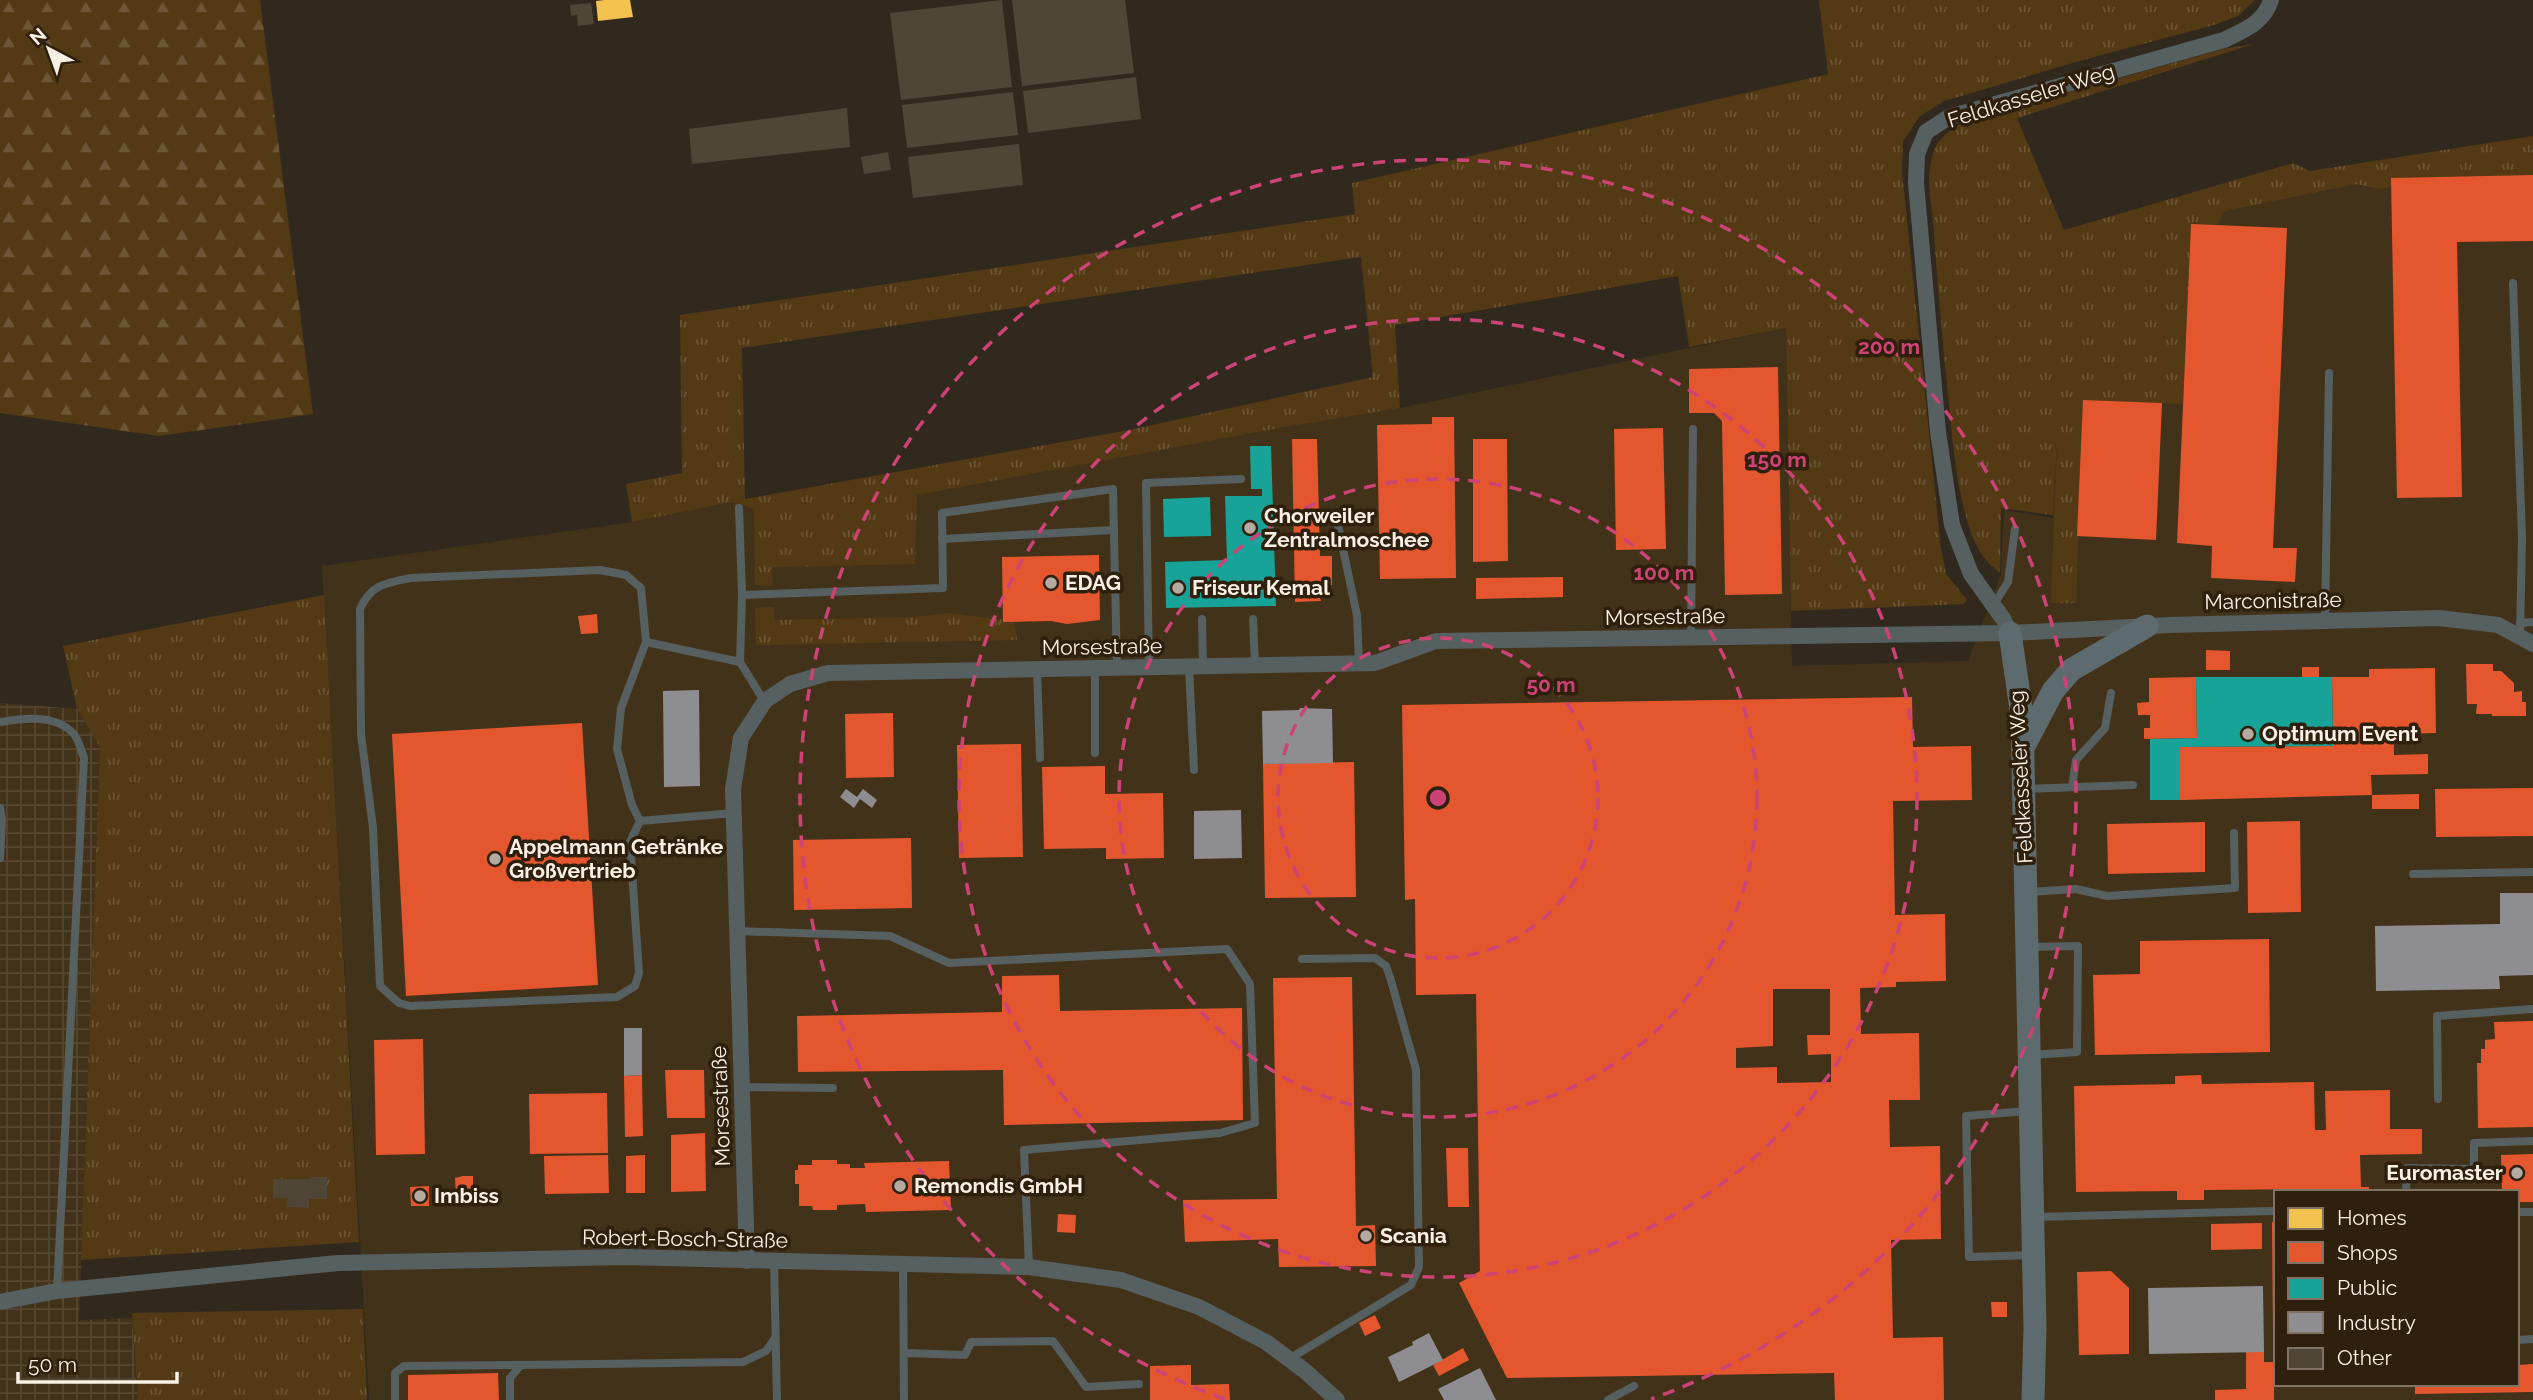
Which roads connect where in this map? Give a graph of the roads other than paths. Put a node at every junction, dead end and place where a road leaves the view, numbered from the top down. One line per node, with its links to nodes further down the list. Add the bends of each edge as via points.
1 (2271, 0): 12 (street, Feldkasseler Weg, via 2267,13 2224,40 1949,117 1926,132 1917,154 1916,183 1938,432 1952,526 1971,574)
2 (2513, 283): 19 (lane)
3 (2329, 373): 15 (lane)
4 (1693, 429): 20 (lane)
5 (1241, 479): 26 (lane, via 1146,483)
6 (739, 508): 11 (lane)
7 (1338, 526): 23 (lane, via 1357,615)
8 (2015, 529): 12 (lane, via 2008,582)
9 (1114, 530): 10 (lane); 10 (lane, via 1113,489 942,513); 28 (lane)
10 (943, 539): 11 (lane, via 943,587)
11 (742, 595): 22 (lane)
12 (1993, 606): 18 (street, Feldkasseler Weg)
13 (1202, 619): 25 (lane)
14 (1253, 619): 24 (lane)
15 (2325, 621): 17 (street, Marconistraße); 19 (street, Marconistraße, via 2439,618 2498,625)
16 (2533, 622): 19 (lane)
17 (2147, 626): 18 (street, Marconistraße); 33 (street, via 2071,670 2053,691)
18 (2010, 633): 20 (street, Morsestraße); 33 (street, Feldkasseler Weg)
19 (2524, 635)
20 (1691, 637): 23 (street, Morsestraße, via 1436,641 1375,663)
21 (646, 642): 22 (lane); 42 (lane, via 621,708 617,749); 42 (lane, via 641,588 626,575 600,570 411,578 366,594 360,609 362,734 373,828 380,986 398,1003 410,1006 617,997 635,986 639,973 631,842)
22 (740, 662): 31 (lane)
23 (1359, 664): 24 (street, Morsestraße)
24 (1255, 665): 25 (street, Morsestraße)
25 (1196, 666): 26 (street, Morsestraße); 36 (lane)
26 (1149, 667): 28 (street, Morsestraße)
27 (1095, 668): 28 (street, Morsestraße); 29 (street, Morsestraße); 34 (lane)
28 (1117, 668)
29 (1037, 669): 31 (street, Morsestraße, via 828,673 790,684); 35 (lane)
30 (2111, 694): 38 (lane, via 2105,728 2076,760)
31 (765, 701): 41 (street, Morsestraße, via 741,738)
32 (0, 722): 66 (lane, via 53,720 75,734 84,758)
33 (2023, 748): 39 (street, Feldkasseler Weg)
34 (1095, 753)
35 (1040, 758)
36 (1194, 770)
37 (2133, 785): 38 (lane)
38 (2072, 787): 39 (lane)
39 (2024, 790): 47 (street, Feldkasseler Weg)
40 (0, 808): 44 (lane)
41 (734, 813): 42 (lane); 48 (street, Morsestraße)
42 (640, 821)
43 (2234, 833): 47 (lane, via 2235,888 2107,896 2076,888)
44 (0, 858)
45 (2533, 872): 46 (lane)
46 (2413, 874)
47 (2026, 892): 49 (street, Feldkasseler Weg)
48 (737, 931): 53 (street, Morsestraße); 65 (lane, via 890,936 949,963 1227,948 1250,984 1255,1123 1220,1133 1024,1150)
49 (2027, 947): 52 (street, Feldkasseler Weg); 52 (lane, via 2078,946 2077,1052)
50 (1302, 960): 70 (lane, via 1375,958 1386,966 1416,1070 1419,1267 1411,1284)
51 (2533, 1009): 55 (lane, via 2437,1016)
52 (2030, 1055): 56 (street, Feldkasseler Weg)
53 (742, 1087): 54 (lane); 62 (street, Morsestraße)
54 (833, 1088)
55 (2438, 1099)
56 (2030, 1111): 60 (street, Feldkasseler Weg); 61 (lane, via 1966,1116 1966,1129 1969,1257)
57 (2533, 1141): 58 (lane, via 2474,1143 2474,1169 2407,1168)
58 (2406, 1190)
59 (2272, 1212): 60 (lane)
60 (2032, 1217): 61 (street, Feldkasseler Weg)
61 (2033, 1255): 80 (street, Feldkasseler Weg)
62 (747, 1261): 63 (street, Robert-Bosch-Straße); 66 (street, Robert-Bosch-Straße, via 625,1257 338,1263)
63 (774, 1261): 64 (street, Robert-Bosch-Straße); 68 (lane)
64 (903, 1264): 65 (street, Robert-Bosch-Straße); 69 (lane)
65 (1029, 1267): 70 (street, Robert-Bosch-Straße, via 1121,1280 1199,1307)
66 (57, 1291): 67 (street, Robert-Bosch-Straße)
67 (0, 1302)
68 (775, 1338): 71 (lane, via 766,1351 743,1362); 76 (lane)
69 (905, 1353): 72 (lane, via 965,1355 971,1342 1053,1341 1086,1387); 77 (lane)
70 (1289, 1359): 78 (street, Robert-Bosch-Straße)
71 (521, 1364): 74 (lane, via 404,1366 395,1373); 75 (lane, via 510,1378)
72 (1139, 1384)
73 (1634, 1386): 79 (lane)
74 (395, 1400)
75 (510, 1400)
76 (777, 1400)
77 (904, 1400)
78 (1337, 1400)
79 (1608, 1400)
80 (2033, 1400)

